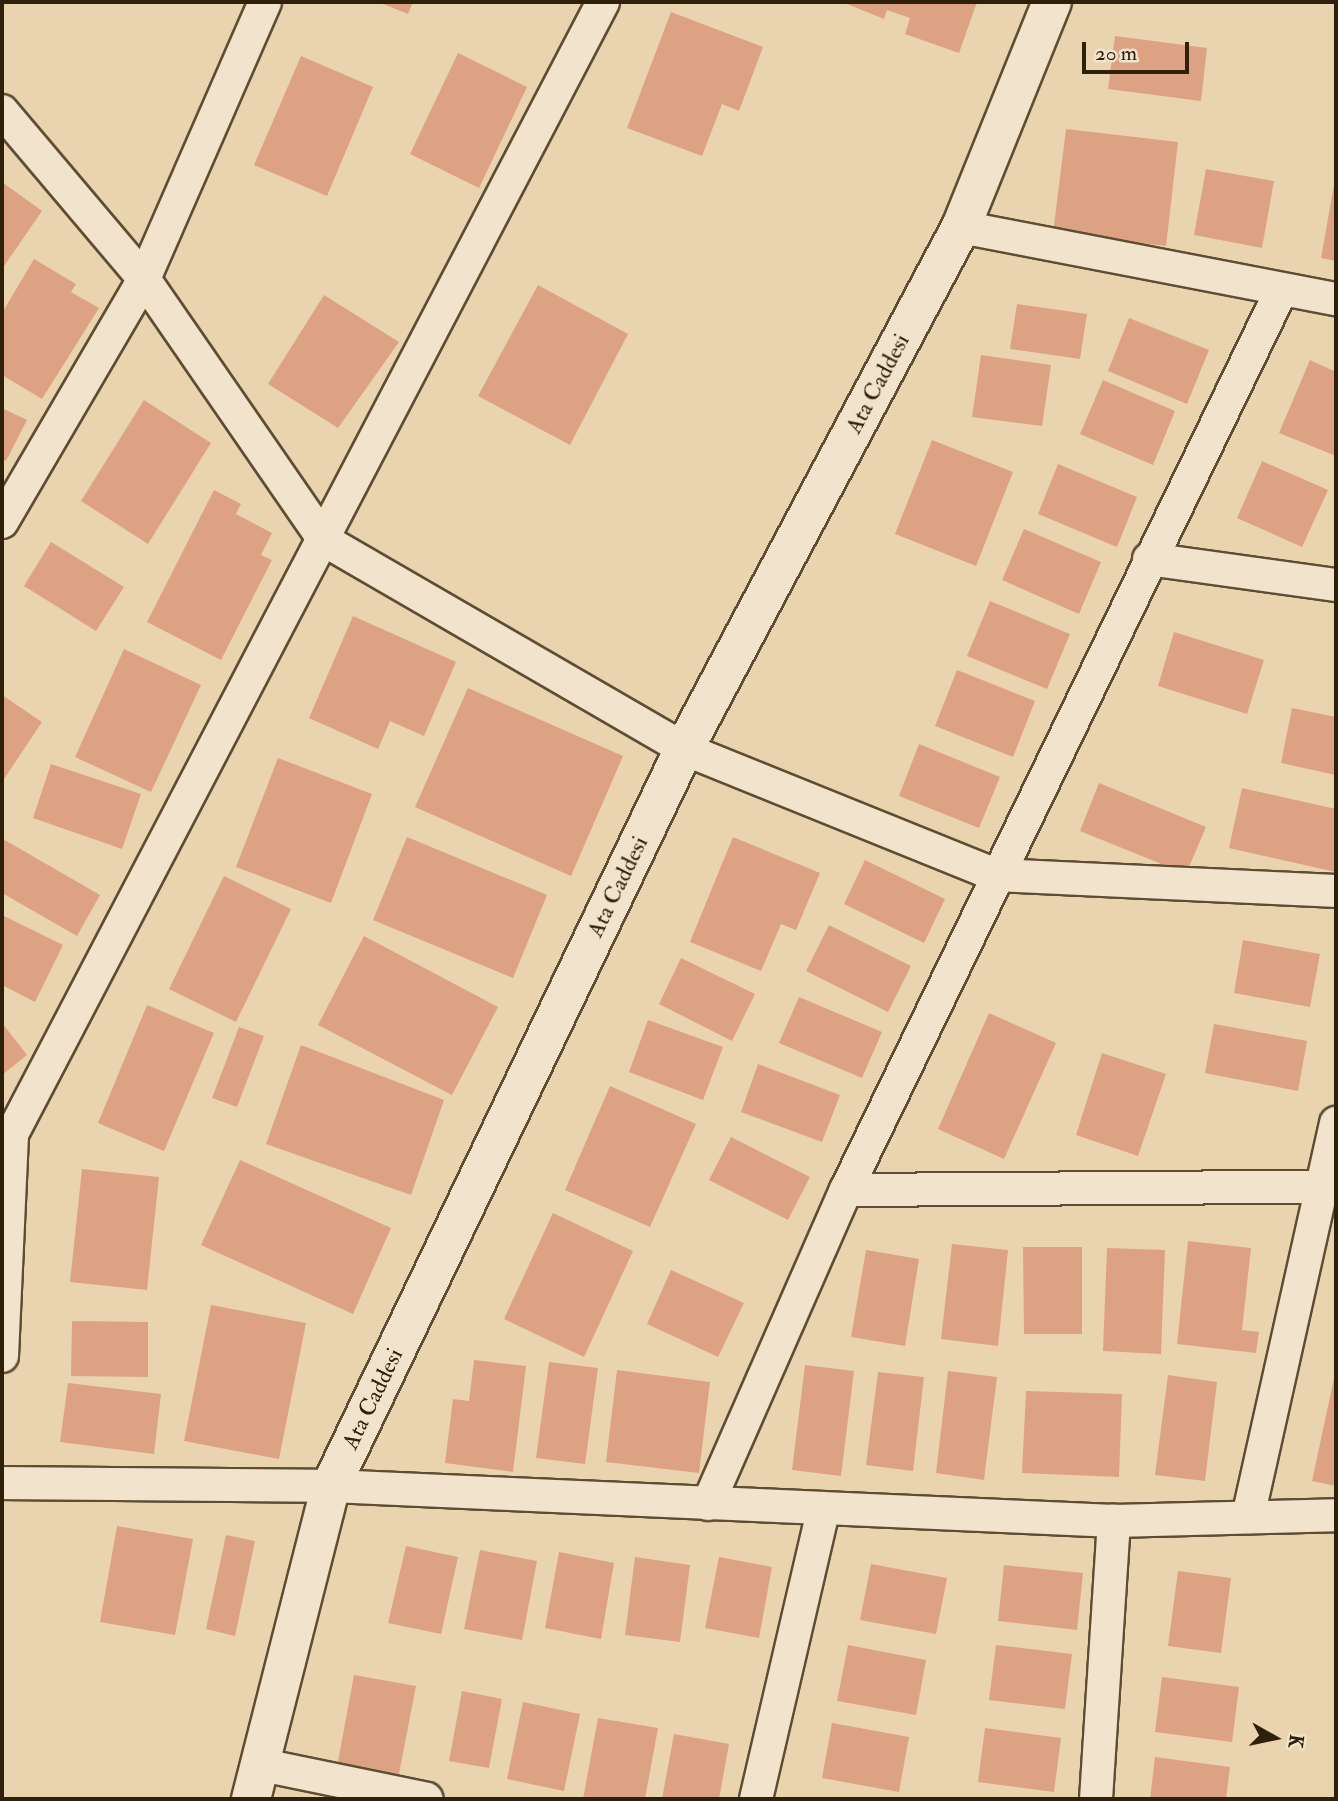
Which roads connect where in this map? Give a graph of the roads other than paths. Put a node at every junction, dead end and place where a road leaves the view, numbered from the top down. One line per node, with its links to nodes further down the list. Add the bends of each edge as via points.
1 (265, 2): 6 (street)
2 (603, 2): 10 (street)
3 (1052, 2): 5 (street, Ata Caddesi)
4 (2, 111): 6 (street)
5 (961, 227): 7 (street); 13 (street, Ata Caddesi)
6 (144, 279): 9 (street); 10 (street)
7 (1281, 291): 8 (street); 11 (street)
8 (1336, 299)
9 (2, 522)
10 (324, 540): 13 (street); 17 (street)
11 (1149, 559): 12 (street); 14 (street)
12 (1336, 585)
13 (684, 750): 14 (street); 22 (street, Ata Caddesi)
14 (996, 875): 15 (street); 19 (street)
15 (1336, 891)
16 (1336, 1123): 18 (street)
17 (7, 1134): 20 (street)
18 (1328, 1188): 19 (street); 26 (street)
19 (846, 1190): 23 (street)
20 (2, 1356)
21 (2, 1483): 22 (street)
22 (331, 1486): 23 (street); 28 (street, Ata Caddesi)
23 (708, 1504): 24 (street)
24 (823, 1512): 27 (street); 30 (street)
25 (1336, 1515): 26 (street)
26 (1248, 1517): 27 (street)
27 (1114, 1521): 31 (street)
28 (257, 1782): 29 (street)
29 (427, 1799)
30 (756, 1799)
31 (1096, 1799)

